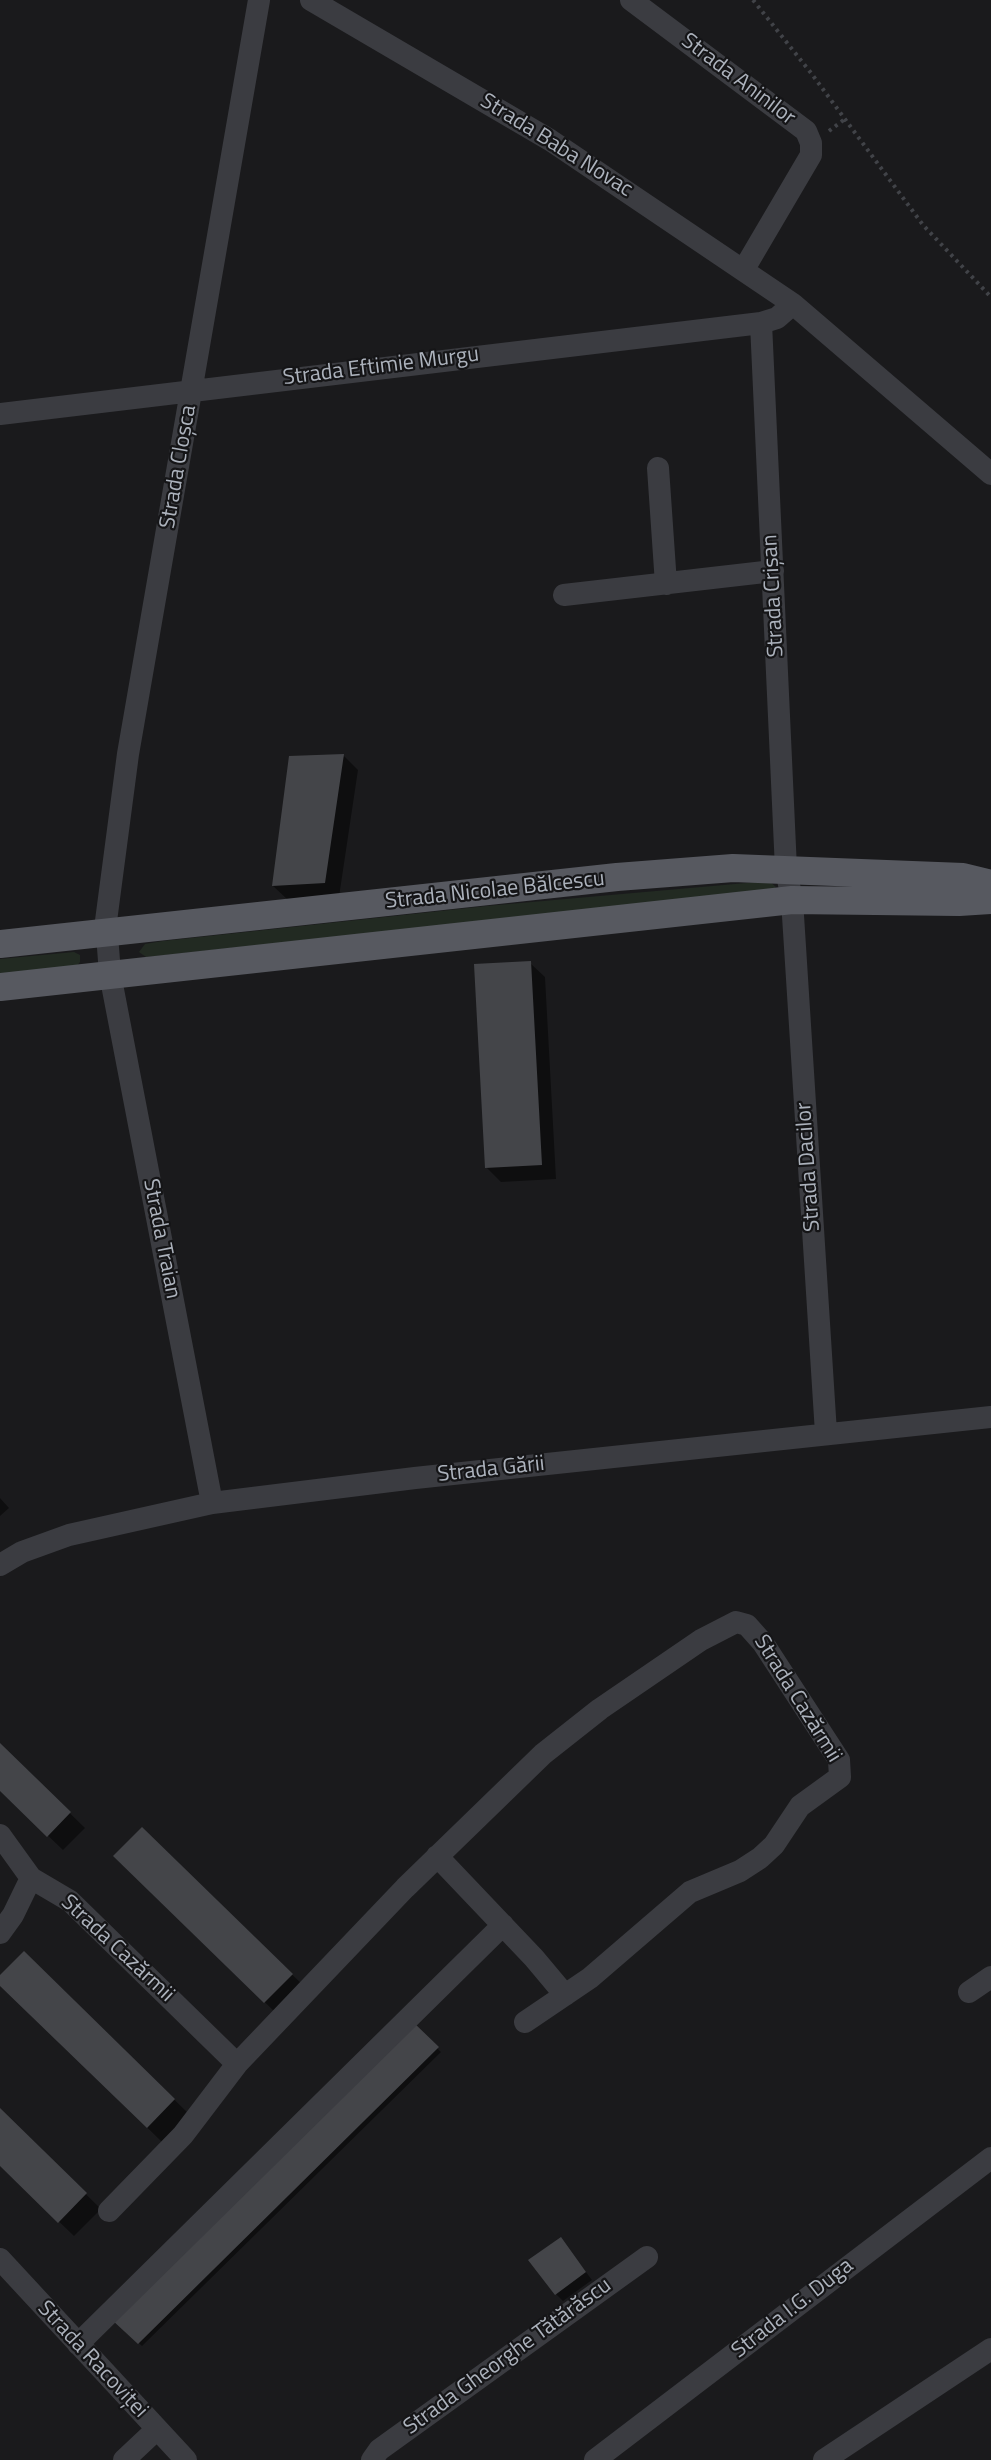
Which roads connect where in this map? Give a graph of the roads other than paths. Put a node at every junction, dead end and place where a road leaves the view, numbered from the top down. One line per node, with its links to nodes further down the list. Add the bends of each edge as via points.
1 (259, 0): 7 (street, Strada Cloșca)
2 (311, 0): 4 (street, Strada Baba Novac, via 550,140)
3 (631, 0): 4 (street, Strada Aninilor, via 806,131 811,155)
4 (744, 269): 5 (street, Strada Baba Novac)
5 (793, 304): 6 (street, via 777,318); 10 (street, Strada Baba Novac)
6 (761, 323): 7 (street, Strada Eftimie Murgu); 11 (street, Strada Crișan)
7 (193, 389): 8 (street, Strada Eftimie Murgu); 18 (street, Strada Cloșca, via 128,754)
8 (0, 414)
9 (658, 468): 12 (street)
10 (991, 474)
11 (773, 571): 12 (street); 14 (street, Strada Crișan)
12 (666, 584): 13 (street)
13 (564, 595)
14 (786, 868): 15 (main road, Strada Nicolae Bălcescu, via 963,877); 16 (street, Strada Crișan); 18 (main road, Strada Nicolae Bălcescu, via 733,868 617,878)
15 (991, 884)
16 (792, 900): 17 (main road, Strada Nicolae Bălcescu); 20 (main road, Strada Nicolae Bălcescu); 23 (street, Strada Dacilor)
17 (991, 900)
18 (106, 934): 19 (main road, Strada Nicolae Bălcescu); 20 (street, Strada Cloșca)
19 (0, 944)
20 (110, 974): 21 (main road, Strada Nicolae Bălcescu); 24 (street, Strada Traian)
21 (0, 987)
22 (991, 1417): 23 (street, Strada Gării)
23 (826, 1433): 24 (street, Strada Gării)
24 (212, 1503): 25 (street, Strada Gării, via 69,1535 22,1552)
25 (0, 1565)
26 (0, 1835): 28 (street, Strada Cazărmii)
27 (437, 1856): 29 (street); 33 (street, Strada Cazărmii, via 543,1754 650,1673 736,1622 755,1631 839,1760 840,1777 800,1806 774,1845 760,1858 690,1892); 35 (street, Strada Cazărmii)
28 (31, 1878): 30 (street); 35 (street, Strada Cazărmii, via 69,1900)
29 (503, 1926): 33 (street); 40 (street)
30 (0, 1933)
31 (991, 1977): 32 (street)
32 (969, 1992)
33 (565, 1995): 34 (street, Strada Cazărmii)
34 (525, 2022)
35 (237, 2064): 37 (street, Strada Cazărmii, via 183,2135)
36 (991, 2158): 46 (street, Strada I.G. Duga)
37 (109, 2211)
38 (647, 2257): 45 (street, Strada Gheorghe Tătărăscu, via 379,2450)
39 (0, 2259): 40 (street, Strada Racoviței)
40 (78, 2344): 42 (street, Strada Racoviței)
41 (991, 2349): 47 (street)
42 (157, 2429): 43 (street); 44 (street, Strada Racoviței)
43 (124, 2460)
44 (186, 2460)
45 (372, 2460)
46 (596, 2460)
47 (824, 2460)

